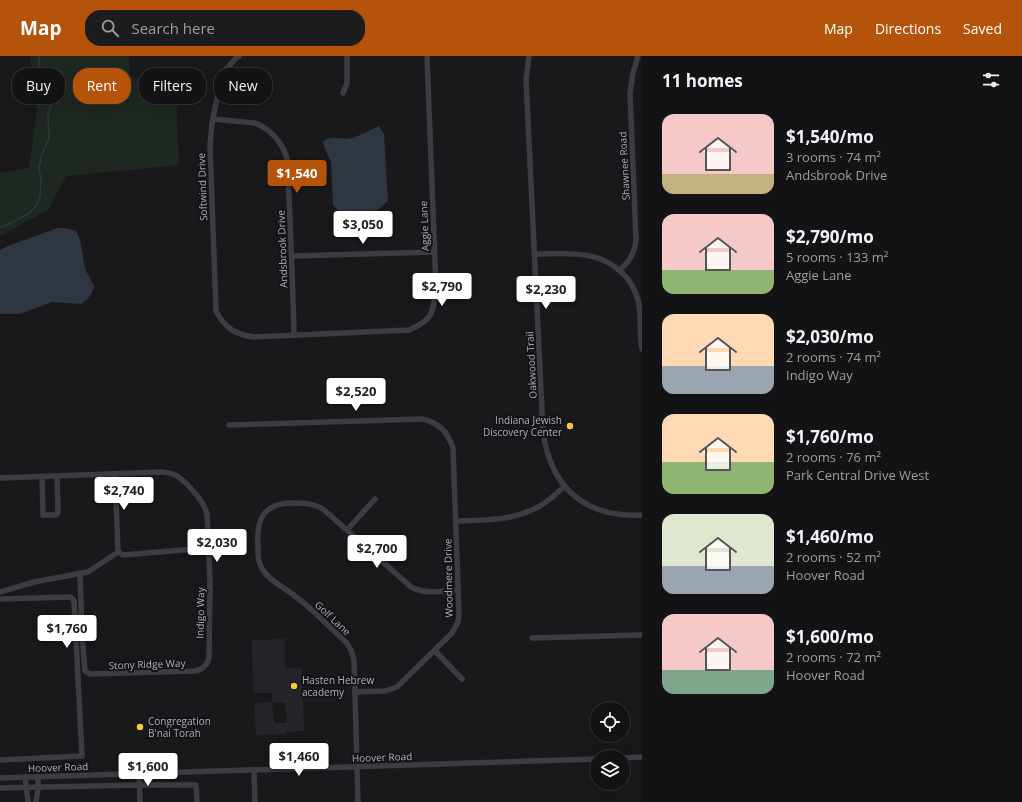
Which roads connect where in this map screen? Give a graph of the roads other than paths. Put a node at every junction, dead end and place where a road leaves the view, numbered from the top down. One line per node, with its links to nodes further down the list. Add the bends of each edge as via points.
1 (347, 56): 6 (street, via 347,83)
2 (426, 56): 8 (street, Aggie Lane)
3 (530, 56): 9 (street, Oakwood Trail, via 526,80)
4 (638, 56): 11 (street, Shawnee Road, via 632,73 630,93 636,240 630,260)
5 (234, 57): 7 (street, Softwind Drive, via 222,74)
6 (343, 93)
7 (213, 118): 10 (street, Andsbrook Drive, via 255,122 270,131 279,141 286,156); 12 (street, Softwind Drive, via 210,145 216,311)
8 (434, 252): 10 (street); 13 (street, Aggie Lane, via 434,309 421,324 408,330)
9 (535, 254): 11 (street, via 588,254 604,259); 20 (street, Oakwood Trail, via 544,441 555,473)
10 (292, 256): 13 (street, Andsbrook Drive)
11 (620, 270): 14 (street, via 629,281 638,300)
12 (220, 318): 13 (street, Aggie Lane, via 229,328 241,335)
13 (294, 335)
14 (642, 349)
15 (229, 425): 23 (street, Woodmere Drive, via 422,419 433,422 443,429 451,441)
16 (115, 474): 18 (street); 25 (street, Indigo Way, via 162,472 176,475 184,481 206,508); 26 (street)
17 (42, 476): 18 (street); 18 (street, via 45,516 58,513); 19 (street)
18 (57, 476)
19 (0, 478)
20 (565, 486): 22 (street, Oakwood Trail, via 582,501 600,511); 23 (street, via 543,504 520,515 504,519)
21 (375, 499): 24 (street)
22 (642, 515)
23 (456, 521): 28 (street, Woodmere Drive)
24 (347, 530): 28 (street, via 413,588 426,592); 36 (street, Golf Lane, via 323,509 315,504 306,503 280,504 270,508 260,521 257,532 261,568 302,601 349,646 354,660)
25 (207, 548): 26 (street, via 123,555); 34 (street, Indigo Way, via 210,582 209,658)
26 (118, 552): 27 (street, via 93,570)
27 (80, 573): 29 (street); 34 (street, Stony Ridge Way, via 82,635 87,673 194,671)
28 (458, 590): 33 (street, Woodmere Drive, via 459,616 456,628)
29 (0, 592)
30 (0, 599): 40 (street, via 73,598 82,756)
31 (642, 635): 32 (street)
32 (532, 638)
33 (435, 651): 35 (street); 36 (street, Woodmere Drive, via 393,689)
34 (206, 666)
35 (462, 679)
36 (355, 692): 41 (street, Golf Lane)
37 (642, 757): 38 (street)
38 (630, 758)
39 (590, 759): 41 (street, Hoover Road)
40 (0, 760)
41 (357, 766): 42 (street, Hoover Road); 56 (street, Golf Lane)
42 (254, 770): 43 (street, Hoover Road); 55 (street)
43 (139, 773): 44 (street, Hoover Road); 47 (street)
44 (38, 776): 45 (street, Hoover Road); 49 (street)
45 (25, 777): 46 (street, Hoover Road); 48 (street)
46 (0, 778)
47 (139, 785): 49 (street, Hoover Road); 53 (street); 54 (street, Hoover Road, via 196,785)
48 (26, 787): 49 (street, Hoover Road); 50 (street, Hoover Road); 51 (street)
49 (38, 787): 52 (street)
50 (0, 788)
51 (28, 802)
52 (36, 802)
53 (140, 802)
54 (197, 802)
55 (255, 802)
56 (358, 802)

